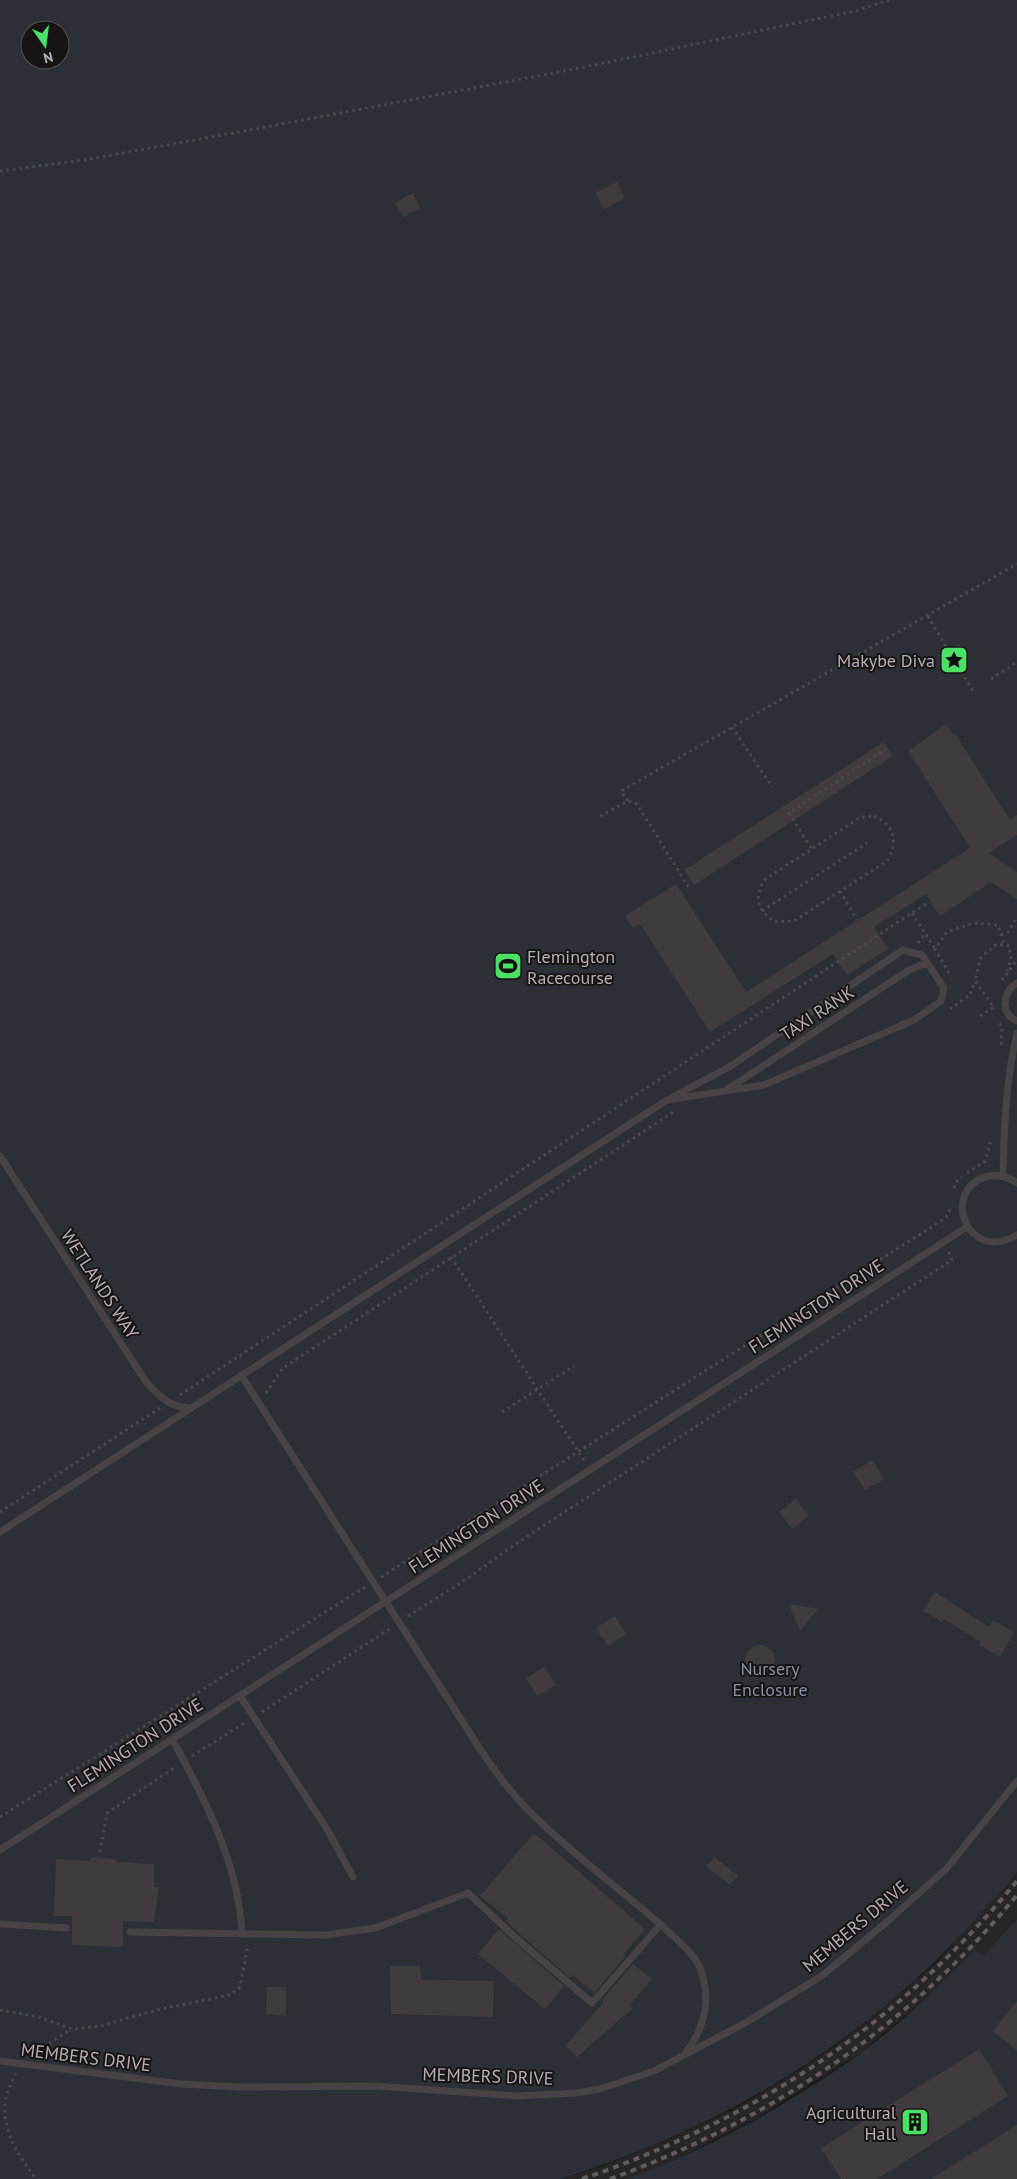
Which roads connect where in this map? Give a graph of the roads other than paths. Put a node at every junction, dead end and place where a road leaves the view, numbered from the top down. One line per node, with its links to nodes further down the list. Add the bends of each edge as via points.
1 (927, 963): 5 (lane, TAXI RANK, via 909,970); 5 (lane, via 944,988 941,1001 914,1020 764,1085); 6 (lane, via 922,955 903,950 729,1067)
2 (1017, 983): 3 (lane, via 1007,992 1005,999 1008,1013)
3 (1017, 1021)
4 (1017, 1033): 8 (lane, via 1004,1136)
5 (726, 1091): 6 (lane)
6 (667, 1100): 12 (lane)
7 (0, 1156): 13 (lane, WETLANDS WAY, via 146,1382 176,1408)
8 (1003, 1176): 9 (lane); 10 (lane, via 982,1178 967,1191 962,1209)
9 (1017, 1183)
10 (967, 1227): 11 (lane, via 984,1240 996,1242); 15 (lane, FLEMINGTON DRIVE)
11 (1017, 1235)
12 (241, 1375): 13 (lane); 15 (lane)
13 (191, 1408): 14 (lane)
14 (0, 1532)
15 (386, 1600): 16 (lane, FLEMINGTON DRIVE); 22 (lane, via 502,1781 567,1845)
16 (240, 1696): 17 (lane, FLEMINGTON DRIVE); 20 (lane, via 327,1829)
17 (172, 1739): 19 (lane, FLEMINGTON DRIVE); 25 (lane, via 210,1814 230,1866 238,1894)
18 (1017, 1781): 26 (lane, MEMBERS DRIVE, via 947,1868 823,1975)
19 (0, 1850)
20 (353, 1877)
21 (0, 1924): 23 (lane)
22 (661, 1924): 25 (lane, via 592,2002 468,1893 375,1928 324,1935); 26 (lane, via 690,1952 703,1981 704,2017 698,2036)
23 (66, 1928)
24 (130, 1932): 25 (lane)
25 (242, 1934)
26 (684, 2056): 27 (lane, MEMBERS DRIVE, via 654,2071 600,2089 518,2096 376,2086 181,2084)
27 (0, 2062)

